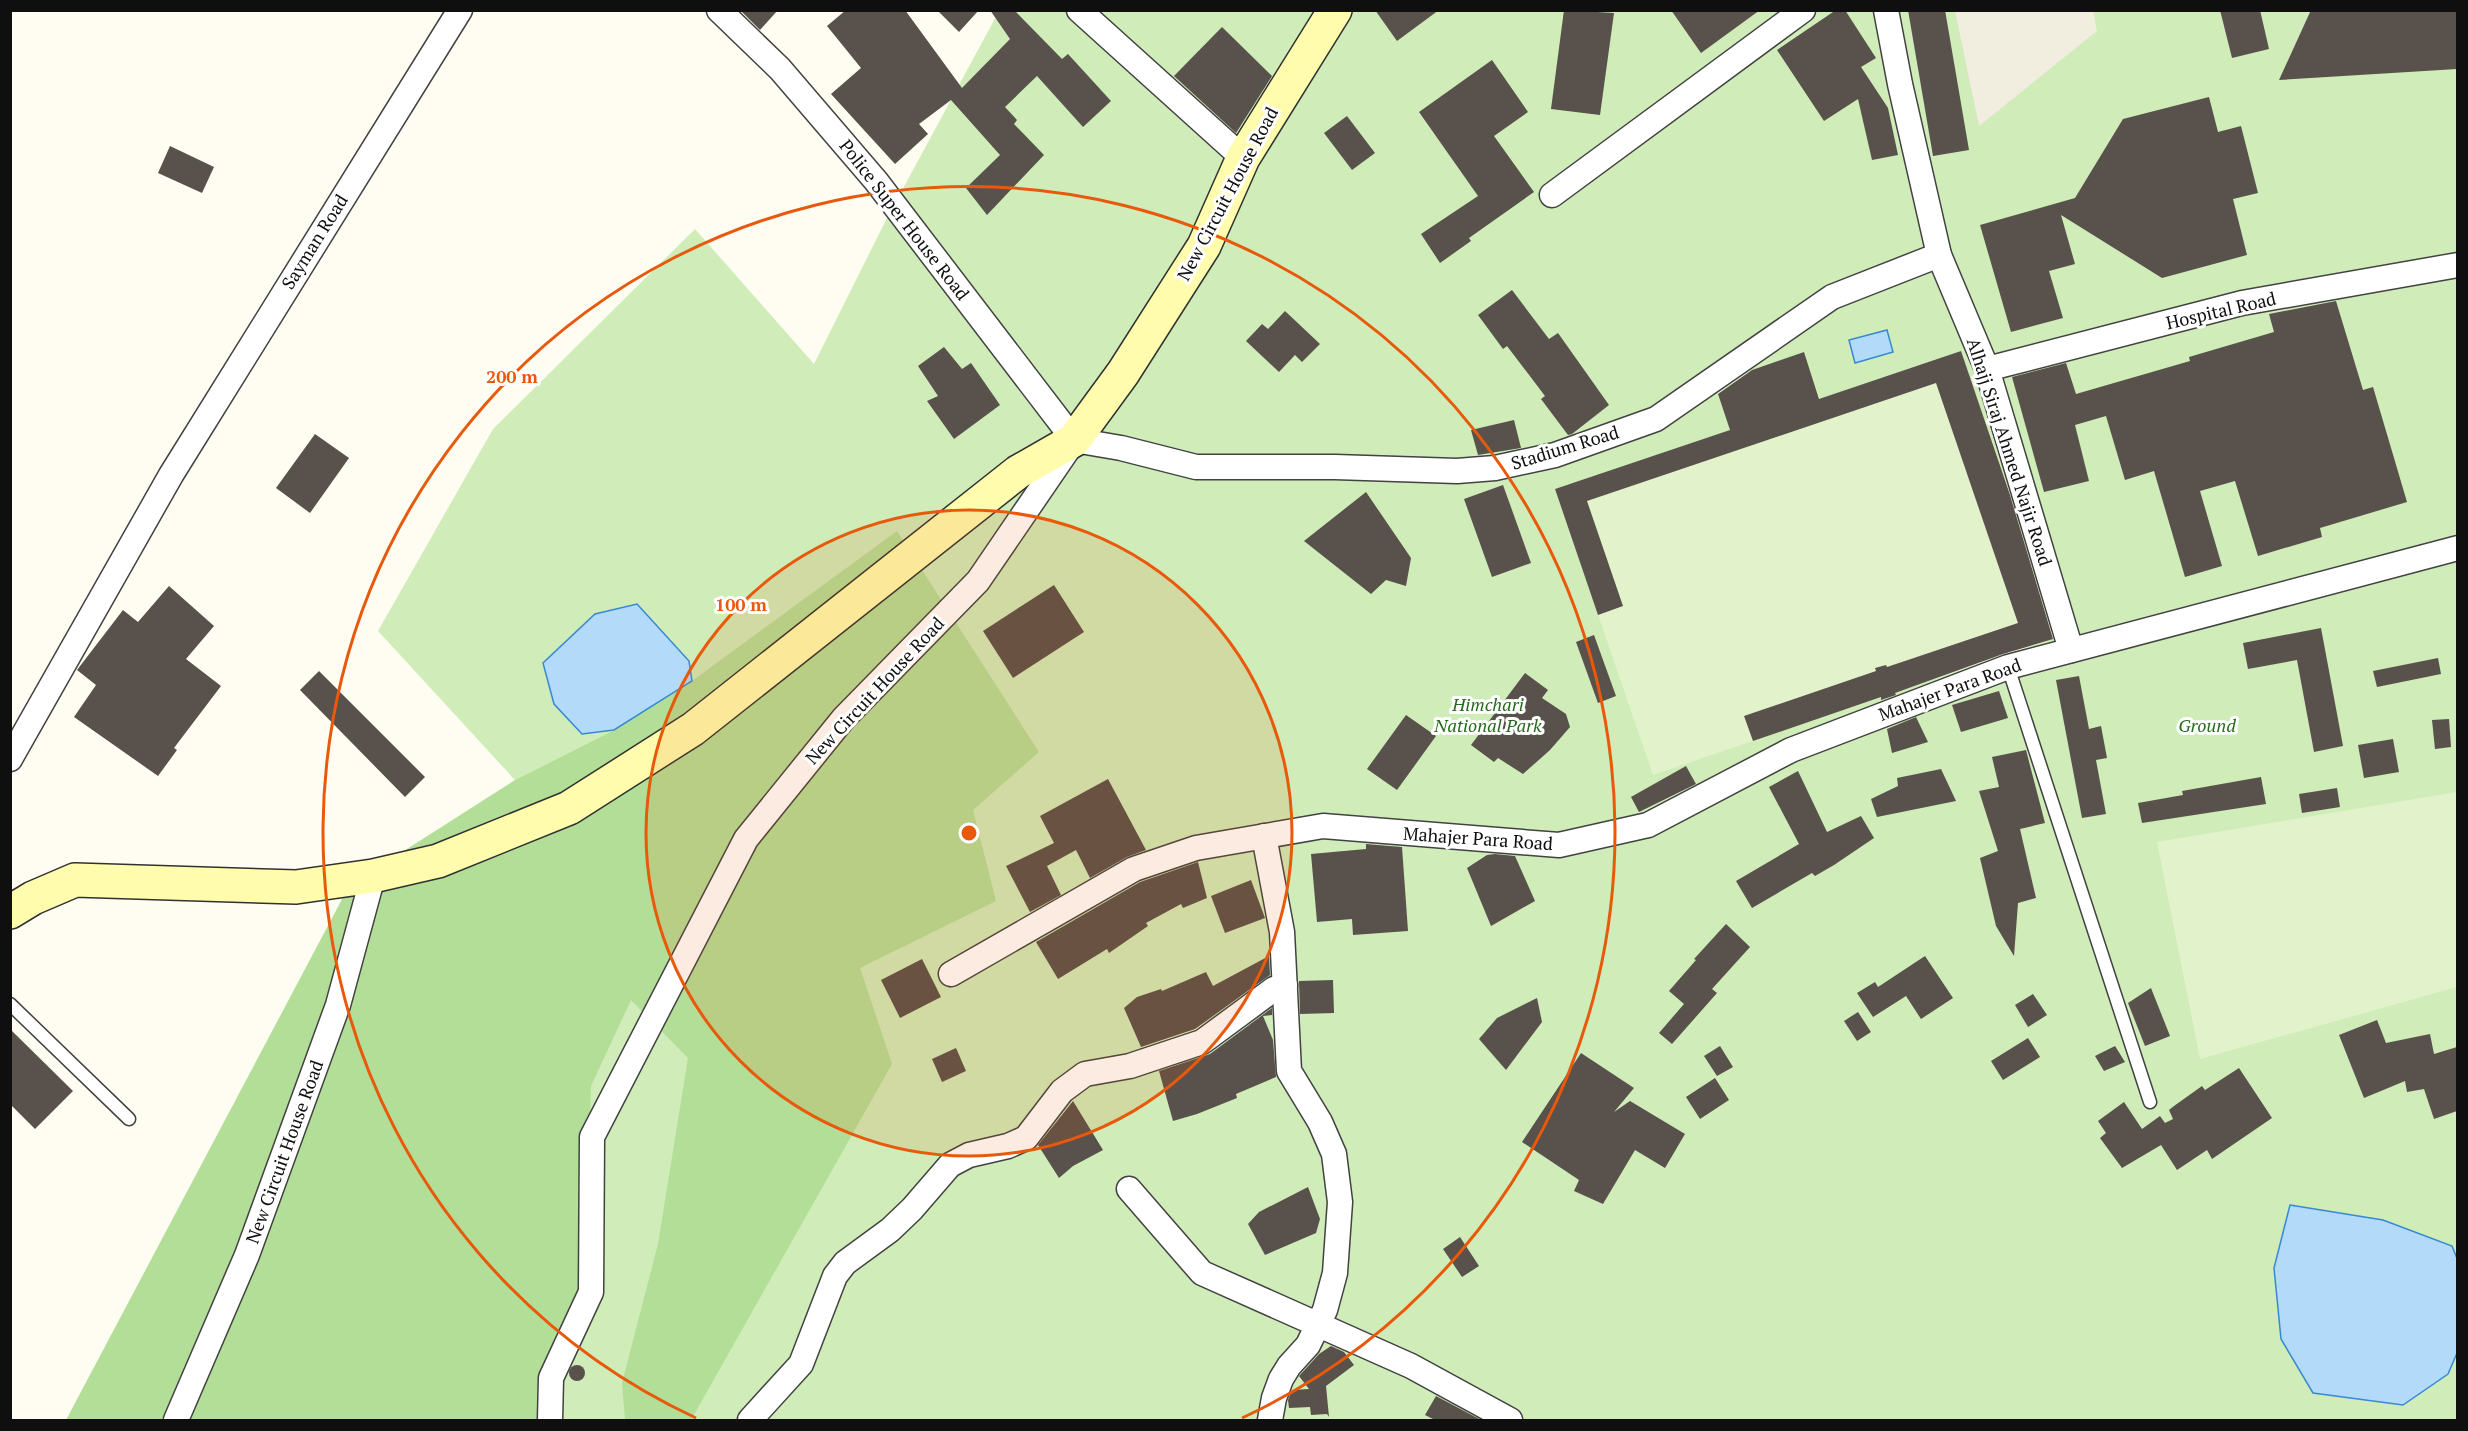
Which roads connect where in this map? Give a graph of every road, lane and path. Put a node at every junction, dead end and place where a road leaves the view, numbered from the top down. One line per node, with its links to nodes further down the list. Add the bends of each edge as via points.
1 (460, 10): 16 (street, Sayman Road, via 171,475)
2 (719, 10): 12 (street, Police Super House Road, via 780,69 876,181)
3 (1079, 10): 7 (street)
4 (1335, 10): 7 (street, New Circuit House Road)
5 (1803, 10): 8 (street)
6 (1886, 10): 9 (street, Alhajj Siraj Ahmed Najir Road)
7 (1243, 158): 12 (street, New Circuit House Road, via 1204,246 1123,373)
8 (1552, 195)
9 (1939, 255): 11 (street, Alhajj Siraj Ahmed Najir Road); 12 (street, Stadium Road, via 1832,297 1656,419 1555,455 1495,468 1457,471 1196,467)
10 (2457, 266): 11 (street, Hospital Road, via 2242,303)
11 (1987, 369): 14 (street, Alhajj Siraj Ahmed Najir Road)
12 (1074, 440): 18 (street, via 1018,472 693,729 569,808 438,861); 28 (street, New Circuit House Road, via 978,581 843,719 746,839 592,1137 591,1292 551,1378)
13 (2457, 548): 14 (street, Mahajer Para Road)
14 (2071, 650): 15 (street, Mahajer Para Road)
15 (2008, 667): 17 (street, Mahajer Para Road, via 1791,750 1648,825 1558,845 1323,826); 23 (lane)
16 (10, 759)
17 (1264, 836): 20 (street, Mahajer Para Road, via 1196,848 1134,869); 21 (street, via 1282,932)
18 (373, 876): 19 (street, via 296,887 75,880); 27 (street, New Circuit House Road, via 334,1015 247,1255)
19 (10, 912)
20 (951, 974)
21 (1285, 985): 26 (street, via 1289,1071 1334,1154 1340,1202 1335,1273); 29 (street, via 1202,1042 1130,1066 1085,1074 1062,1091 1026,1138 969,1155 950,1165 890,1230 845,1263 835,1276 801,1364)
22 (10, 1005): 24 (lane)
23 (2150, 1102)
24 (129, 1119)
25 (1130, 1189): 26 (street, via 1202,1273)
26 (1319, 1325): 30 (street, via 1281,1379); 31 (street, via 1411,1366)
27 (176, 1420)
28 (550, 1420)
29 (750, 1420)
30 (1270, 1420)
31 (1510, 1420)

